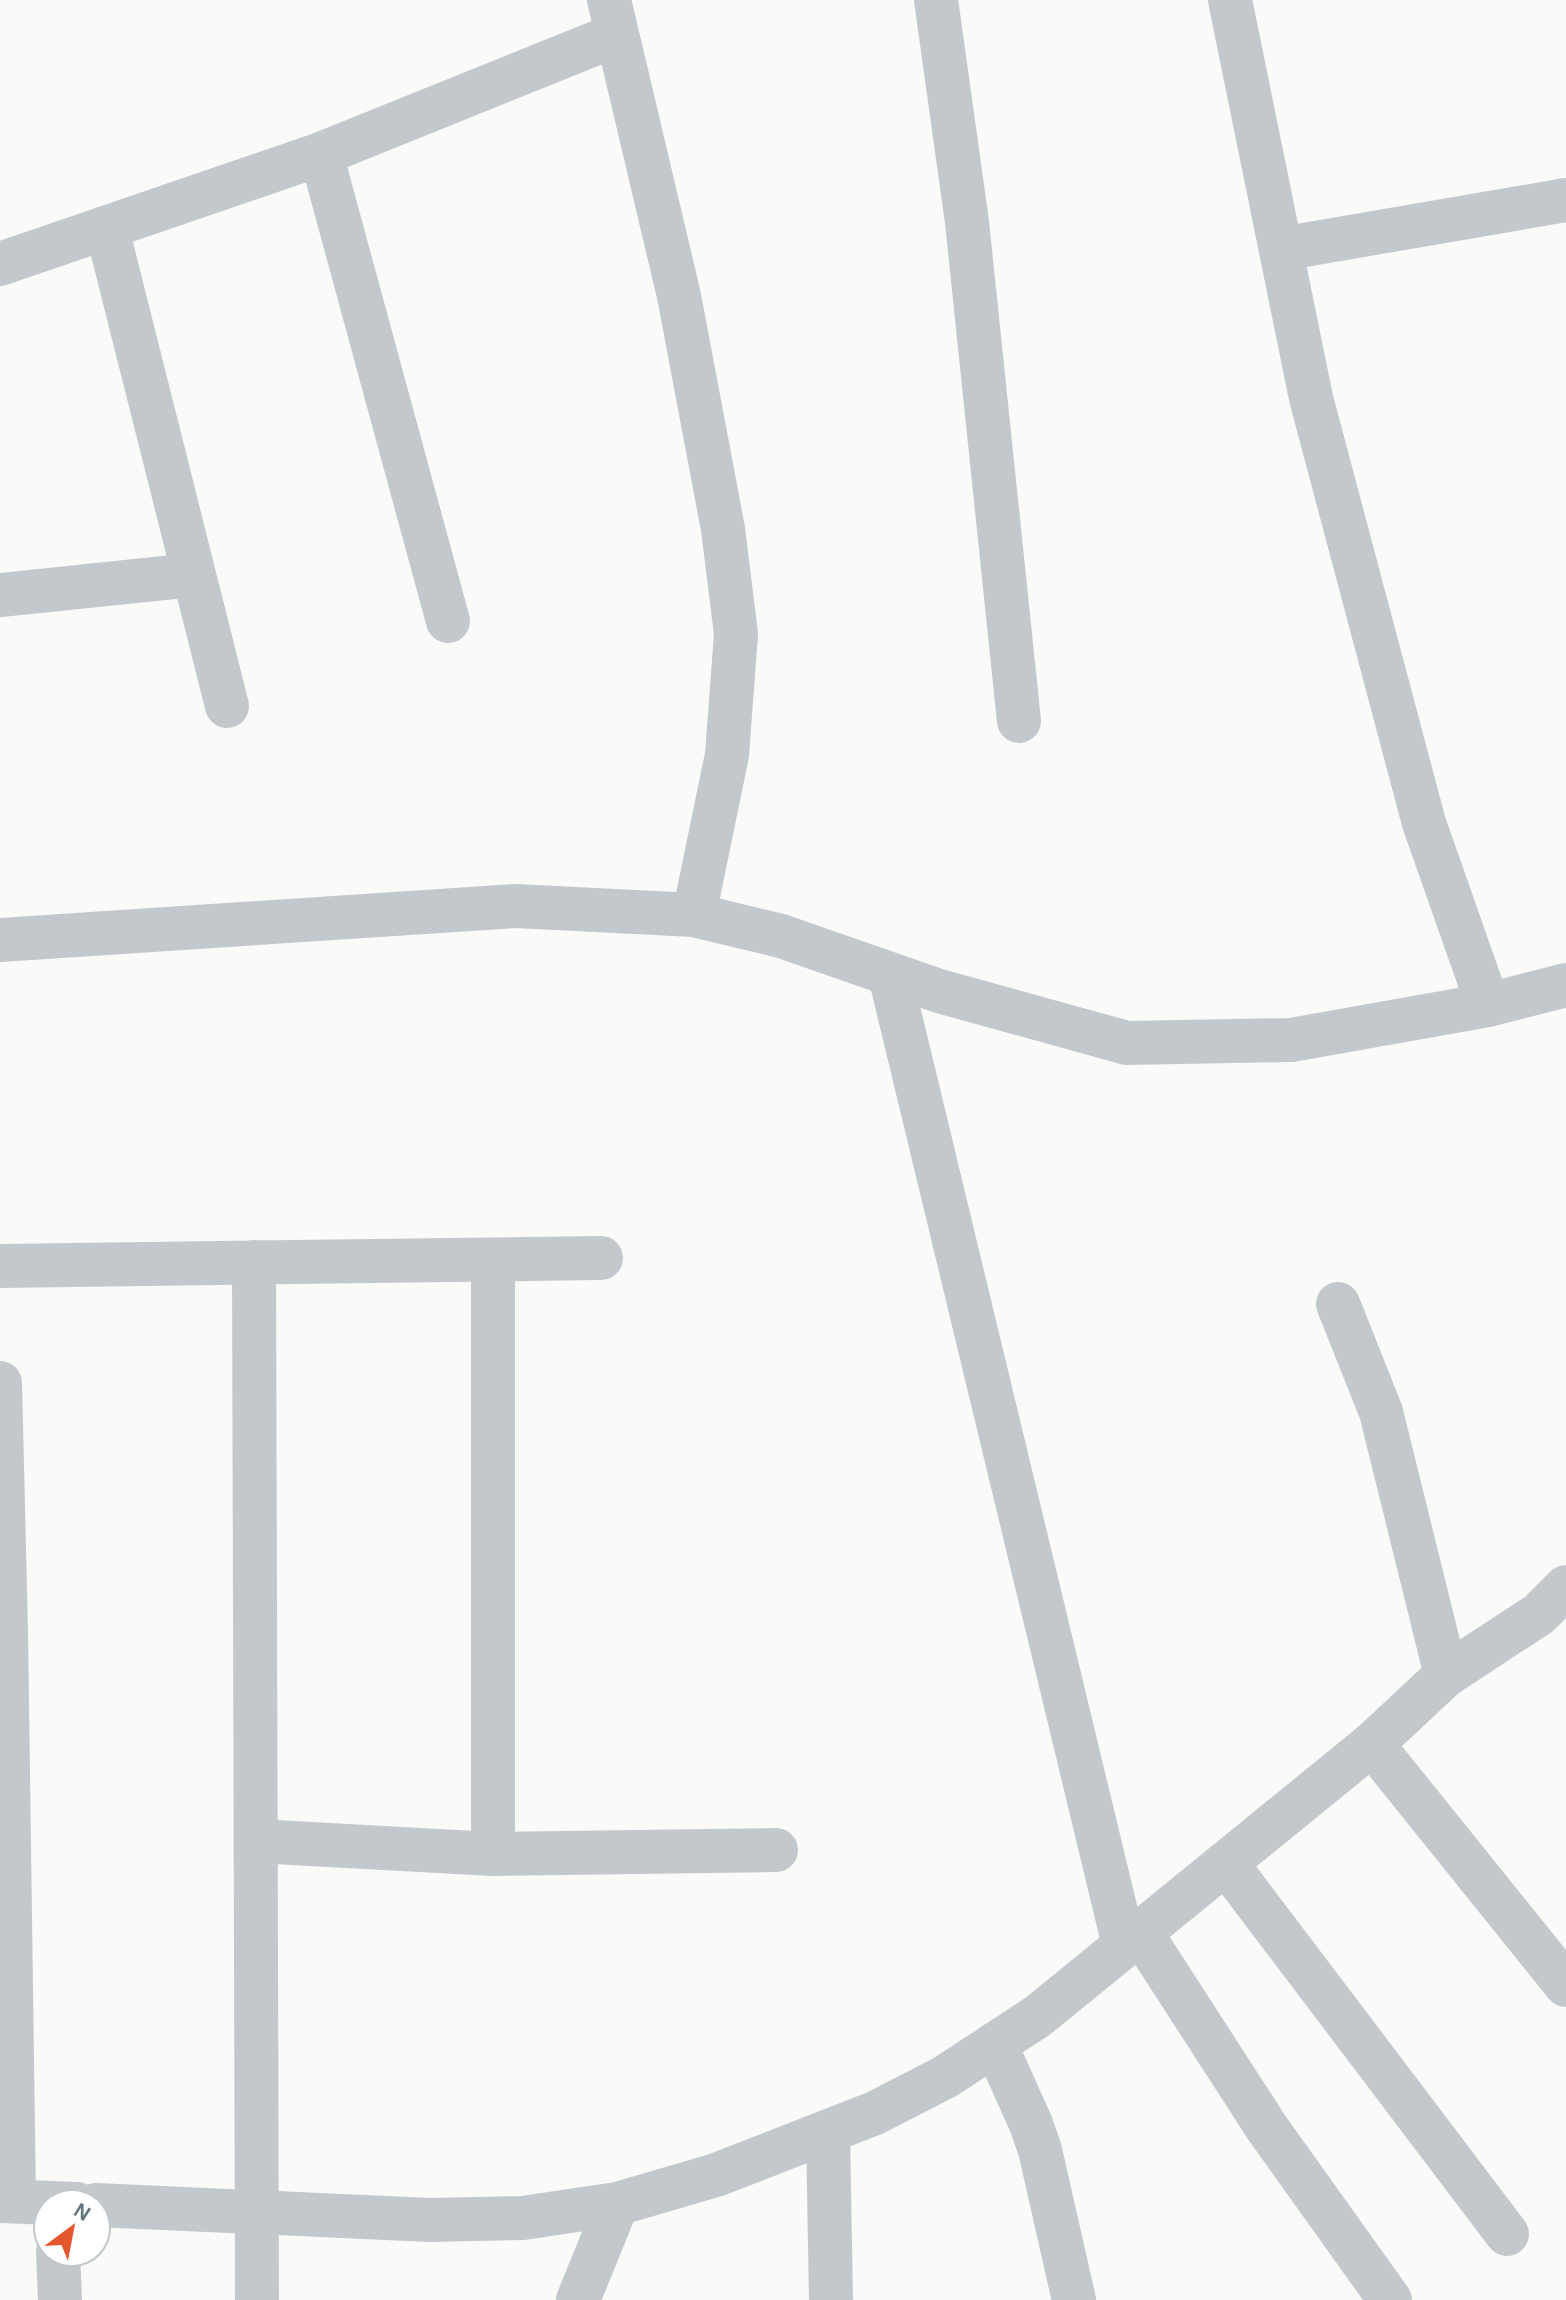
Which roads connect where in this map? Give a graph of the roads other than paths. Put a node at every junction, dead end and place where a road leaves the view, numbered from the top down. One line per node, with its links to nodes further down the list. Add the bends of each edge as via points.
1 (936, 0): 13 (street, via 967,222)
2 (1230, 0): 7 (street)
3 (612, 17): 4 (street); 14 (street, via 679,296 723,529 736,634 727,755)
4 (321, 154): 6 (street); 11 (street)
5 (1566, 200): 7 (street)
6 (107, 229): 8 (street); 9 (street)
7 (1281, 249): 18 (street, via 1311,398 1424,823)
8 (0, 264)
9 (193, 575): 10 (street); 12 (street)
10 (0, 595)
11 (448, 621)
12 (227, 706)
13 (1019, 721)
14 (694, 915): 15 (street, via 516,906); 16 (street, via 781,936)
15 (0, 940)
16 (890, 975): 18 (street, via 1127,1043 1291,1040); 32 (street)
17 (1566, 985): 18 (street)
18 (1488, 1005)
19 (601, 1258): 20 (street)
20 (493, 1260): 21 (street); 30 (street)
21 (254, 1262): 22 (street); 28 (street)
22 (0, 1266)
23 (1338, 1304): 26 (street, via 1381,1412)
24 (0, 1383): 36 (street)
25 (1566, 1587): 26 (street, via 1539,1614)
26 (1446, 1675): 27 (street)
27 (1372, 1744): 31 (street); 33 (street)
28 (256, 1841): 30 (street); 39 (street)
29 (776, 1850): 30 (street)
30 (493, 1854)
31 (1226, 1863): 32 (street); 40 (street)
32 (1133, 1939): 34 (street); 47 (street)
33 (1566, 1985)
34 (995, 2044): 35 (street, via 945,2077); 46 (street, via 1040,2150)
35 (828, 2133): 37 (street, via 716,2175); 45 (street)
36 (31, 2202)
37 (617, 2204): 39 (street, via 523,2218 430,2220); 44 (street)
38 (112, 2206): 39 (street)
39 (255, 2212): 43 (street)
40 (1507, 2234)
41 (59, 2268): 42 (street)
42 (60, 2300)
43 (257, 2300)
44 (578, 2300)
45 (831, 2300)
46 (1074, 2300)
47 (1390, 2300)

